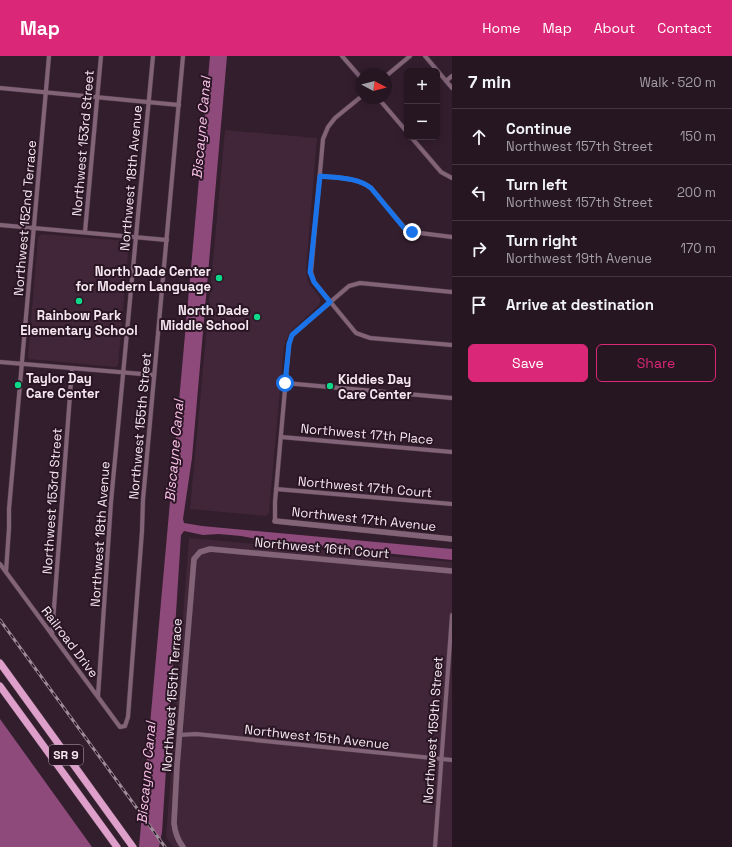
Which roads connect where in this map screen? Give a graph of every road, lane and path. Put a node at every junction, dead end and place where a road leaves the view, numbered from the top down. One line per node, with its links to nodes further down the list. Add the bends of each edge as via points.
1 (49, 56): 14 (street, Northwest 152nd Terrace)
2 (101, 56): 15 (street, Northwest 153rd Street)
3 (153, 56): 17 (street, Northwest 18th Avenue)
4 (183, 56): 19 (street, Northwest 155th Street)
5 (342, 56): 9 (street)
6 (410, 56): 8 (street)
7 (425, 56): 11 (street)
8 (392, 71)
9 (356, 72)
10 (452, 76): 11 (street)
11 (446, 81): 13 (street)
12 (0, 88): 14 (street)
13 (452, 88)
14 (46, 92): 15 (street); 25 (street, Northwest 152nd Terrace)
15 (96, 97): 17 (street); 26 (street, Northwest 153rd Street)
16 (356, 101): 22 (street, via 328,127 323,138)
17 (149, 102): 19 (street); 28 (street, Northwest 18th Avenue)
18 (383, 104): 20 (street)
19 (179, 105): 29 (street, Northwest 155th Street)
20 (404, 128)
21 (414, 140): 23 (street, via 441,172)
22 (320, 176): 27 (street, via 365,184 404,228 412,232); 31 (street, via 310,272 314,282)
23 (452, 178)
24 (0, 225): 25 (street)
25 (34, 228): 26 (street); 34 (street, Northwest 152nd Terrace)
26 (85, 232): 28 (street)
27 (452, 237)
28 (136, 238): 29 (street); 36 (street, Northwest 18th Avenue)
29 (167, 240): 37 (street, Northwest 155th Street)
30 (452, 292): 31 (street, via 360,283 349,286)
31 (330, 302): 32 (street, via 356,333 370,338); 38 (street, via 292,335)
32 (452, 345)
33 (0, 362): 34 (street)
34 (22, 364): 35 (street); 49 (street, Northwest 152nd Terrace, via 8,509)
35 (72, 368): 36 (street); 51 (street, Northwest 153rd Street)
36 (123, 373): 37 (street); 54 (street, Northwest 18th Avenue, via 111,502)
37 (154, 375): 55 (street, Northwest 155th Street, via 128,717)
38 (285, 383): 39 (street); 40 (street)
39 (452, 398)
40 (281, 437): 41 (street, Northwest 17th Place); 42 (street)
41 (452, 452)
42 (276, 489): 43 (street, Northwest 17th Court); 44 (street)
43 (452, 504)
44 (275, 521): 45 (street, Northwest 17th Avenue)
45 (452, 539)
46 (194, 559): 48 (street, Northwest 16th Court, via 200,552 210,549); 56 (street, Northwest 155th Terrace)
47 (0, 564): 49 (street, Railroad Drive)
48 (452, 571)
49 (6, 573): 51 (street, Railroad Drive)
50 (452, 615): 57 (street, Northwest 159th Street)
51 (52, 635): 54 (street, Railroad Drive)
52 (0, 663): 60 (main road, SR 9)
53 (0, 686): 59 (main road, SR 9)
54 (98, 696): 55 (street, Railroad Drive, via 115,722 120,727)
55 (125, 726)
56 (179, 735): 57 (street, Northwest 15th Avenue, via 196,734); 61 (street, Northwest 155th Terrace, via 174,832)
57 (441, 759): 58 (street, Northwest 15th Avenue); 62 (street, Northwest 159th Street)
58 (452, 760)
59 (117, 847)
60 (133, 847)
61 (183, 847)
62 (435, 847)

